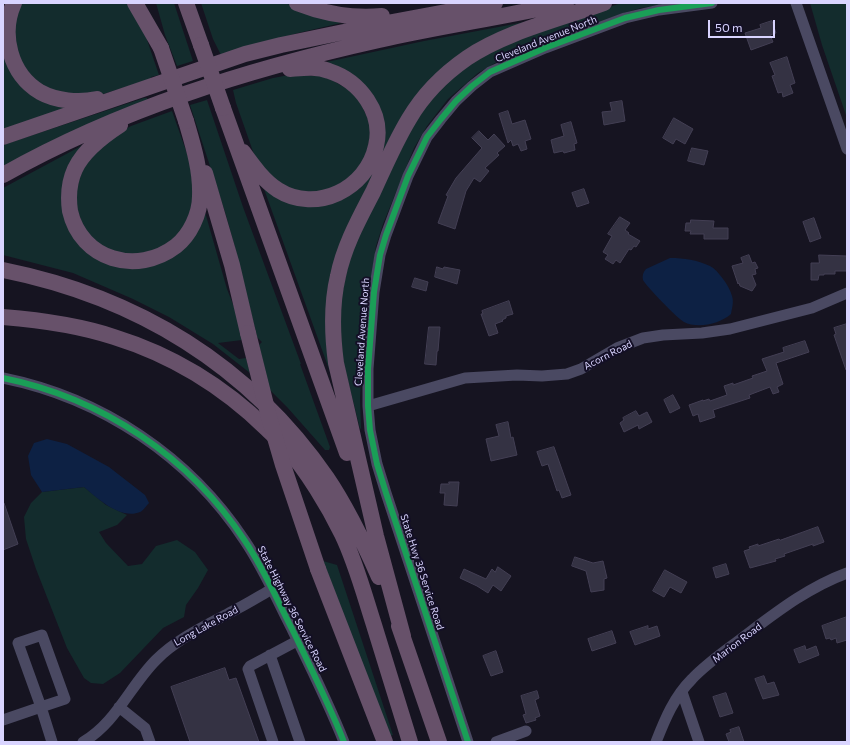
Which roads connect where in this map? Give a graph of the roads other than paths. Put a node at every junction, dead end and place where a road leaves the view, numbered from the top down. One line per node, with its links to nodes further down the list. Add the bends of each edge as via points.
1 (14, 3): 14 (highway, via 7,30 10,54 21,75 40,92 61,100 90,100)
2 (135, 3): 12 (highway)
3 (146, 3): 12 (highway)
4 (186, 3): 18 (highway, bridge)
5 (297, 3): 11 (highway, via 318,11 352,17)
6 (495, 3): 11 (highway)
7 (566, 3): 13 (highway, via 380,40)
8 (604, 3): 26 (highway, via 504,38 467,58 450,71 420,102 408,119 353,232 338,275 333,312 333,341 340,384)
9 (712, 3): 25 (street, Cleveland Avenue North, via 659,10 625,18 545,48 490,72 472,86 441,119 427,137 408,176 380,255 374,292)
10 (796, 3): 19 (street)
11 (419, 16): 14 (highway, via 281,44)
12 (161, 48): 16 (highway, bridge)
13 (250, 73): 15 (highway); 18 (highway, via 317,68 328,70 349,81 367,99 374,114 378,135 376,146 373,156 357,180 334,196 311,200 288,195 270,184)
14 (149, 87): 17 (highway)
15 (152, 106): 16 (highway, via 105,135 83,157 71,179 69,203 76,226 90,245 105,255 118,260 144,262 170,251 188,233 199,208 200,196 194,149); 20 (highway, via 71,139)
16 (186, 121): 43 (highway, bridge, via 215,204 273,431 318,569)
17 (3, 137)
18 (235, 143): 26 (highway)
19 (847, 149)
20 (3, 175)
21 (3, 270): 29 (highway, via 78,290 135,313 188,342 241,381 288,427 328,479 360,537)
22 (847, 293): 25 (street, Acorn Road, via 812,308 730,329 644,338 617,348 581,369 567,374 465,378)
23 (3, 317): 44 (highway, via 87,329 162,355 230,397 286,447 316,488 352,558)
24 (3, 378): 28 (street, State Highway 36 Service Road, via 45,388 93,408 119,421 164,452 187,471 226,514 249,547)
25 (368, 406): 46 (street, State Hwy 36 Service Road, via 377,464)
26 (376, 536): 29 (highway)
27 (847, 573): 32 (street, Marion Road, via 820,585 781,609 691,679)
28 (272, 589): 30 (street, State Highway 36 Service Road); 33 (street, Long Lake Road, via 198,628 170,647 155,661)
29 (403, 636): 45 (highway)
30 (298, 641): 31 (street); 42 (street, State Highway 36 Service Road)
31 (270, 655): 40 (street, via 248,669); 41 (street)
32 (682, 692): 48 (street, Marion Road, via 669,709); 49 (street)
33 (120, 707): 37 (street, Long Lake Road); 39 (street, via 145,728)
34 (41, 708): 34 (street, via 65,699 42,635 18,644); 35 (street); 38 (street)
35 (3, 720)
36 (526, 731): 47 (street)
37 (86, 741)
38 (52, 742)
39 (150, 742)
40 (273, 742)
41 (300, 742)
42 (344, 742)
43 (385, 742)
44 (410, 742)
45 (439, 742)
46 (468, 742)
47 (496, 742)
48 (656, 742)
49 (699, 742)

